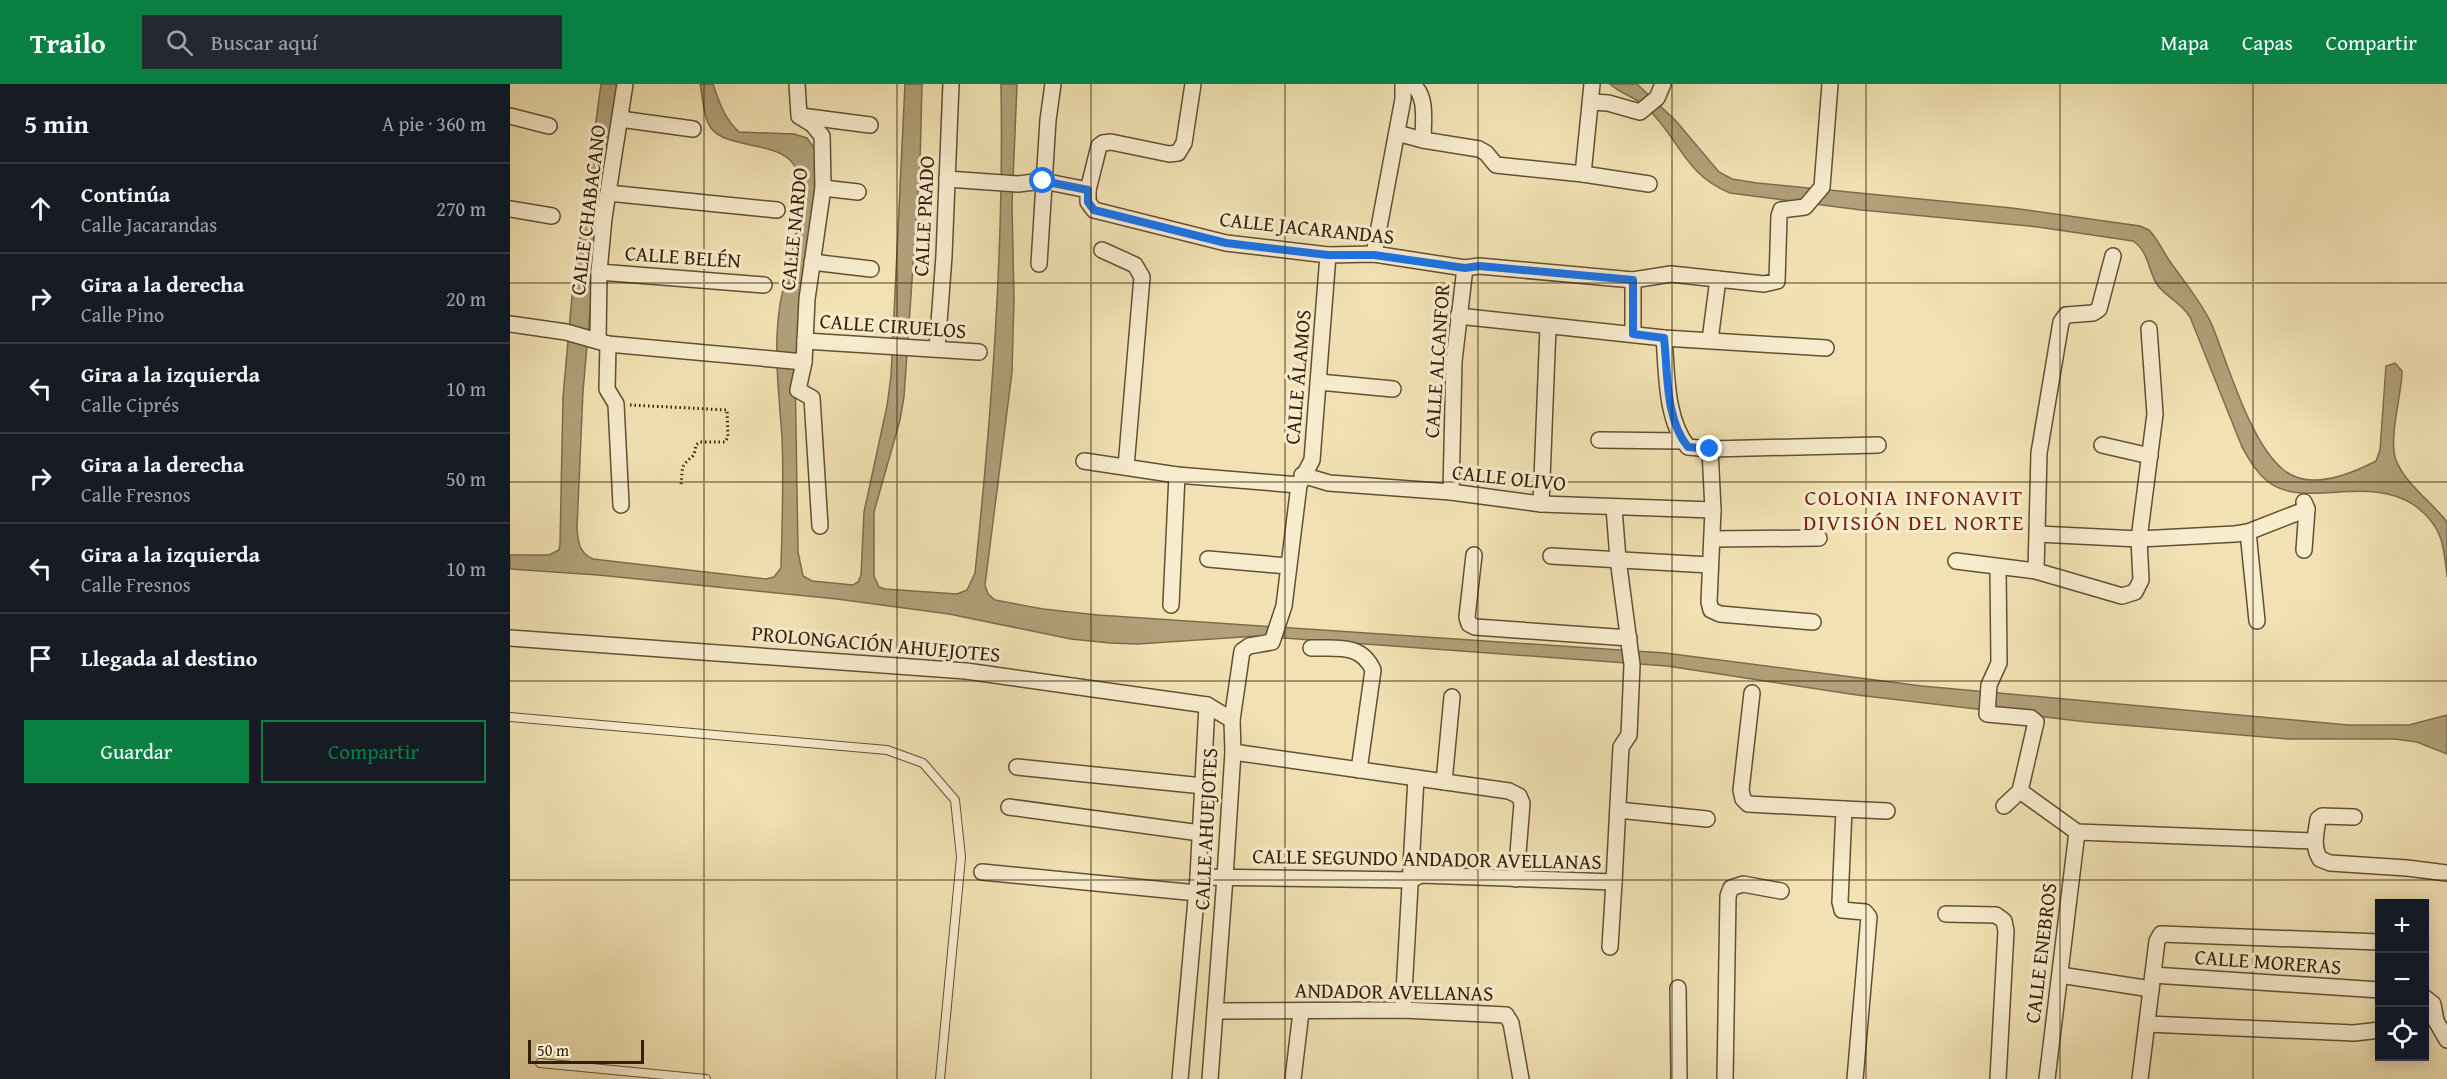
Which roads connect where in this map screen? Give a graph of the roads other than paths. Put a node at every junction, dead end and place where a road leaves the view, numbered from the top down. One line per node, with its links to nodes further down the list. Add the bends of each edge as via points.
1 (625, 84): 14 (street, CALLE CHABACANO)
2 (797, 84): 13 (street)
3 (951, 84): 21 (street, CALLE PRADO)
4 (1053, 84): 22 (street)
5 (1193, 84): 25 (street, via 1184,143 1178,153 1103,143)
6 (1411, 84): 19 (street, via 1418,88 1422,98)
7 (1592, 84): 11 (street)
8 (1830, 84): 40 (street, CALLE JACARANDAS, via 1822,187 1805,207 1781,210 1777,281 1764,284)
9 (1403, 91): 18 (street)
10 (1660, 91): 11 (street, via 1640,112)
11 (1591, 102): 20 (street)
12 (510, 116): 16 (street)
13 (799, 116): 15 (street); 24 (street, CALLE NARDO, via 822,136)
14 (620, 118): 17 (street); 27 (street, CALLE CHABACANO)
15 (870, 125)
16 (549, 126)
17 (693, 129)
18 (1397, 133): 19 (street); 33 (street)
19 (1423, 140): 20 (street, via 1479,149 1496,165)
20 (1583, 174): 23 (street)
21 (947, 179): 22 (street, via 1018,184); 53 (street, CALLE PRADO)
22 (1043, 181): 25 (street); 36 (street)
23 (1649, 184)
24 (823, 188): 26 (street); 35 (street, CALLE NARDO)
25 (1088, 190): 32 (street, CALLE JACARANDAS, via 1088,202 1094,210 1109,215 1226,243)
26 (858, 192)
27 (608, 193): 29 (street); 39 (street, CALLE CHABACANO)
28 (510, 209): 30 (street)
29 (777, 210)
30 (552, 216)
31 (1102, 249): 65 (street, via 1135,265 1142,277)
32 (1328, 255): 33 (street, CALLE JACARANDAS); 56 (street, CALLE ÁLAMOS)
33 (1374, 255): 37 (street, CALLE JACARANDAS)
34 (2113, 256): 75 (street, via 2099,309 2066,315 2061,322 2039,453)
35 (812, 262): 38 (street); 51 (street, CALLE NARDO)
36 (1039, 264)
37 (1465, 268): 41 (street, CALLE JACARANDAS); 43 (street, CALLE ALCANFOR)
38 (871, 269)
39 (599, 272): 42 (street, CALLE BELÉN); 50 (street, CALLE CHABACANO)
40 (1718, 279): 41 (street, CALLE JACARANDAS, via 1671,273); 49 (street)
41 (1633, 280): 47 (street)
42 (764, 285)
43 (1458, 316): 45 (street); 68 (street, CALLE ALCANFOR)
44 (510, 324): 50 (street)
45 (1548, 327): 47 (street); 69 (street)
46 (2149, 329): 63 (street, via 2155,414)
47 (1633, 334): 48 (street)
48 (1664, 338): 49 (street); 59 (street, via 1673,412)
49 (1710, 340): 52 (street)
50 (599, 341): 55 (street); 70 (street, CALLE CHABACANO, via 607,389 616,404)
51 (805, 341): 53 (street, CALLE CIRUELOS); 55 (street, CALLE NARDO)
52 (1826, 348)
53 (937, 349): 54 (street, CALLE CIRUELOS)
54 (979, 352)
55 (801, 362): 73 (street, CALLE NARDO, via 798,390 812,398)
56 (1319, 382): 57 (street); 67 (street, CALLE ÁLAMOS, via 1312,460)
57 (1393, 389)
58 (1599, 440): 59 (street)
59 (1683, 441): 62 (street, via 1688,447)
60 (2102, 445): 63 (street)
61 (1878, 446): 62 (street)
62 (1710, 449): 72 (street)
63 (2150, 456): 78 (street)
64 (1084, 461): 65 (street)
65 (1126, 467): 66 (street, CALLE OLIVO)
66 (1177, 475): 67 (street, CALLE OLIVO); 89 (street)
67 (1301, 480): 68 (street, CALLE OLIVO); 86 (street, CALLE ÁLAMOS)
68 (1450, 492): 69 (street, CALLE OLIVO)
69 (1541, 504): 71 (street, CALLE OLIVO)
70 (621, 505)
71 (1614, 508): 72 (street, CALLE OLIVO); 83 (street, CALLE SEGUNDO ANDADOR AVELLANAS)
72 (1713, 510): 77 (street)
73 (820, 526)
74 (2248, 532): 78 (street); 79 (street, via 2305,505); 91 (street)
75 (2038, 534): 78 (street); 88 (street)
76 (1819, 538): 77 (street)
77 (1712, 539): 85 (street)
78 (2139, 539): 88 (street, via 2141,580 2135,592 2121,597)
79 (2304, 550)
80 (1474, 555): 94 (street, via 1469,624)
81 (1551, 556): 83 (street)
82 (1208, 559): 86 (street)
83 (1618, 560): 85 (street); 94 (street, CALLE SEGUNDO ANDADOR AVELLANAS)
84 (1956, 561): 87 (street)
85 (1710, 565): 92 (street, via 1712,610 1720,614)
86 (1288, 566): 90 (street, CALLE ÁLAMOS)
87 (1998, 567): 88 (street); 107 (street, via 1999,663 1989,685 1987,714 2031,718 2036,722)
88 (2036, 571)
89 (1171, 606)
90 (1284, 606): 100 (street, CALLE AHUEJOTES, via 1272,642 1242,651)
91 (2257, 621)
92 (1813, 622)
93 (510, 638): 98 (street, PROLONGACIÓN AHUEJOTES, via 966,670)
94 (1630, 641): 111 (street, CALLE SEGUNDO ANDADOR AVELLANAS, via 1629,735 1621,747)
95 (1311, 648): 103 (street, via 1358,650 1373,670)
96 (1752, 693): 110 (street, via 1743,799 1748,804)
97 (1452, 697): 105 (street)
98 (1207, 705): 100 (street, PROLONGACIÓN AHUEJOTES); 106 (street, CALLE AHUEJOTES)
99 (510, 717): 144 (lane, via 887,750 923,763 955,800 961,857)
100 (1232, 720): 101 (street, CALLE AHUEJOTES)
101 (1233, 752): 103 (street); 121 (street, CALLE AHUEJOTES)
102 (1017, 767): 106 (street)
103 (1359, 770): 104 (street)
104 (1416, 778): 105 (street); 123 (street)
105 (1444, 782): 122 (street, via 1509,791 1519,796 1522,803)
106 (1203, 786): 116 (street, CALLE AHUEJOTES)
107 (2020, 791): 108 (street); 115 (street)
108 (2004, 806)
109 (1009, 807): 116 (street)
110 (1844, 809): 112 (street); 151 (street, via 1840,902 1842,910 1865,912 1869,917)
111 (1618, 810): 114 (street); 124 (street, CALLE SEGUNDO ANDADOR AVELLANAS)
112 (1887, 811)
113 (2354, 817): 117 (street, via 2322,816)
114 (1707, 819)
115 (2077, 832): 117 (street); 130 (street, CALLE ENEBROS)
116 (1200, 833): 120 (street, CALLE AHUEJOTES)
117 (2314, 841): 119 (street, via 2320,859 2330,863)
118 (982, 872): 126 (street)
119 (2447, 873)
120 (1198, 877): 121 (street, CALLE SEGUNDO ANDADOR AVELLANAS); 126 (street, CALLE AHUEJOTES)
121 (1225, 877): 123 (street, CALLE SEGUNDO ANDADOR AVELLANAS); 136 (street, CALLE AHUEJOTES)
122 (1516, 879): 123 (street, CALLE SEGUNDO ANDADOR AVELLANAS, via 1421,875); 124 (street, CALLE SEGUNDO ANDADOR AVELLANAS)
123 (1412, 880): 135 (street)
124 (1614, 882): 129 (street)
125 (1781, 891): 150 (street, via 1743,884 1731,888 1728,896)
126 (1197, 893): 145 (street, CALLE AHUEJOTES)
127 (1946, 914): 152 (street, via 1995,915 2004,921)
128 (2375, 942): 131 (street, via 2161,934)
129 (1610, 946)
130 (2060, 975): 131 (street, CALLE MORERAS); 153 (street, CALLE ENEBROS)
131 (2152, 982): 133 (street, CALLE MORERAS); 139 (street)
132 (1678, 988): 149 (street)
133 (2375, 990)
134 (2429, 1001): 138 (street, via 2433,1004)
135 (1403, 1010): 137 (street, ANDADOR AVELLANAS); 148 (street, ANDADOR AVELLANAS, via 1506,1015 1511,1023)
136 (1215, 1011): 137 (street, ANDADOR AVELLANAS); 146 (street, CALLE AHUEJOTES)
137 (1301, 1012): 147 (street)
138 (2430, 1022): 141 (street)
139 (2147, 1024): 140 (street, via 2354,1033); 154 (street)
140 (2375, 1030)
141 (2447, 1040)
142 (540, 1063): 143 (lane)
143 (706, 1079)
144 (940, 1079)
145 (1180, 1079)
146 (1210, 1079)
147 (1293, 1079)
148 (1521, 1079)
149 (1679, 1079)
150 (1725, 1079)
151 (1855, 1079)
152 (1998, 1079)
153 (2047, 1079)
154 (2140, 1079)

